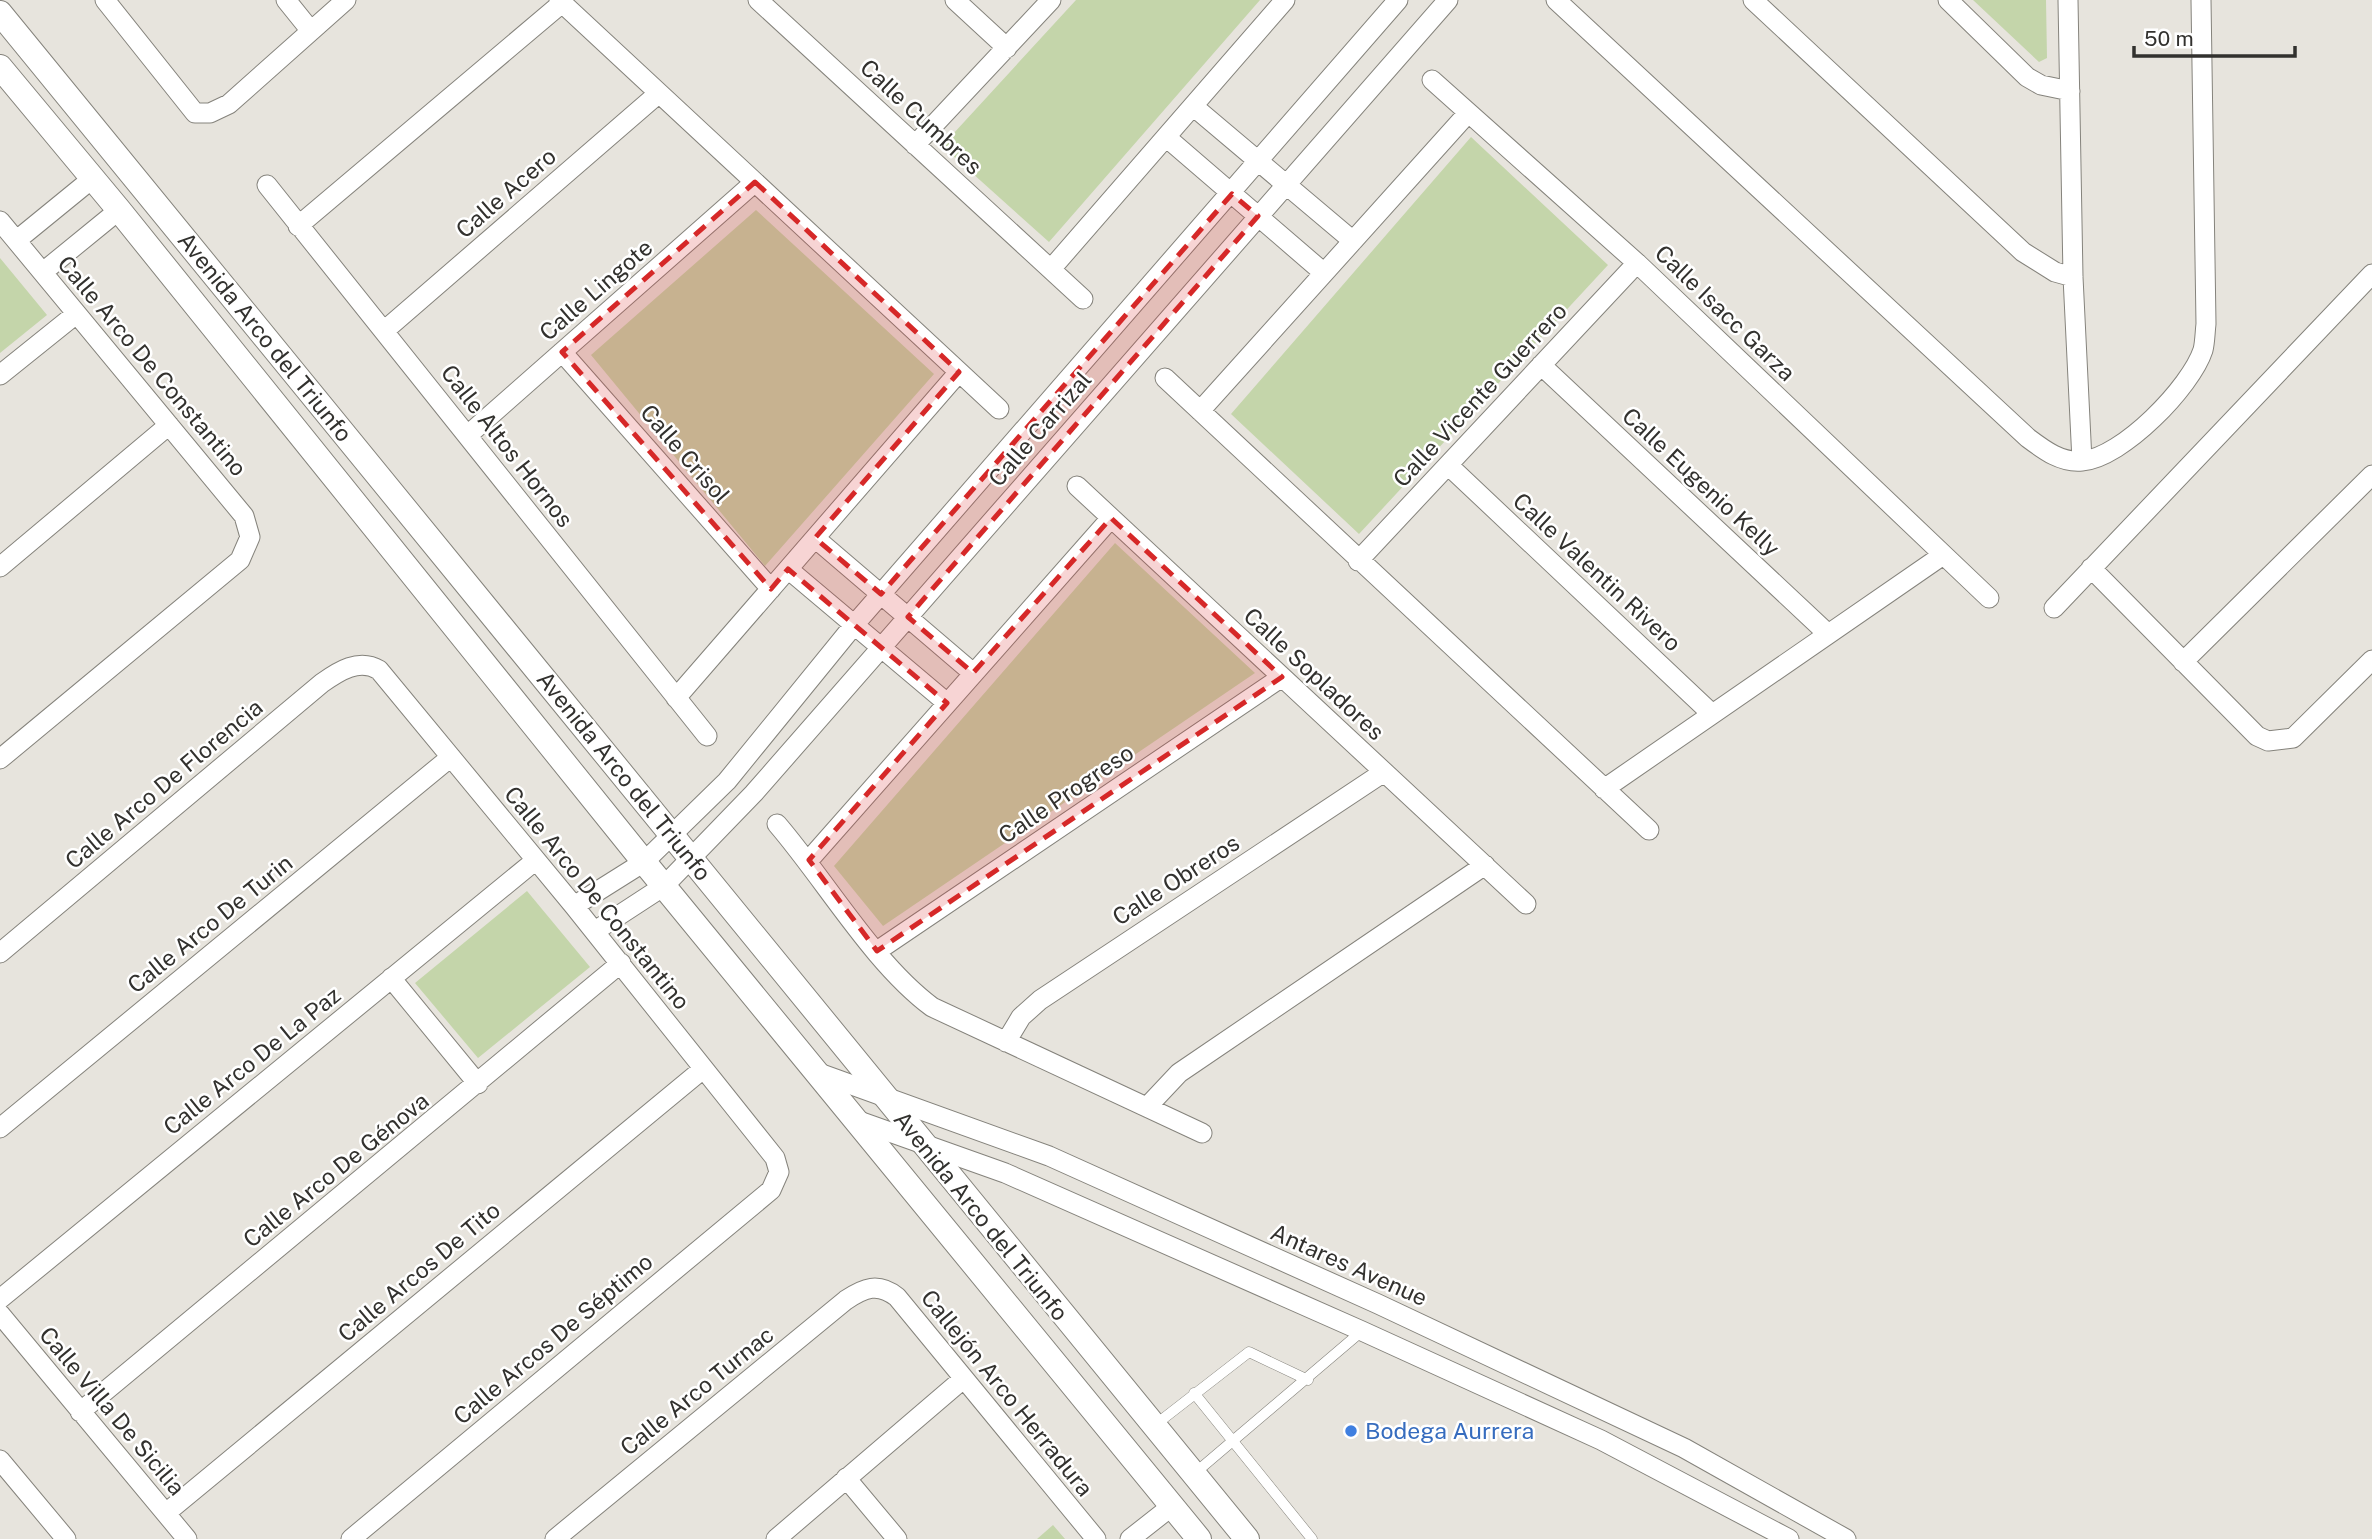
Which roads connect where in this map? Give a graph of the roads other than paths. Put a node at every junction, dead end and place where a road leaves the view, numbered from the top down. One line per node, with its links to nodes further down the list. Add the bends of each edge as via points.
1 (105, 0): 17 (street, via 200,115 229,104)
2 (286, 0): 17 (street)
3 (346, 0): 17 (street)
4 (758, 0): 26 (street, Calle Cumbres)
5 (955, 0): 18 (street)
6 (1051, 0): 18 (street)
7 (1285, 0): 23 (street)
8 (1398, 0): 27 (street, Calle Carrizal)
9 (1448, 0): 30 (street, Calle Carrizal)
10 (1753, 0): 44 (street, via 2023,252 2055,272)
11 (1948, 0): 21 (street, via 2027,77)
12 (2068, 0): 21 (street)
13 (2202, 0): 57 (street, via 2203,349 2194,369 2148,421 2123,443)
14 (560, 2): 22 (street); 36 (street)
15 (1562, 2): 57 (street, via 2028,438 2048,453)
16 (0, 13): 91 (street, Avenida Arco del Triunfo)
17 (311, 31)
18 (1007, 48): 26 (street)
19 (0, 67): 28 (street, Avenida Arco del Triunfo)
20 (1432, 80): 24 (street, Calle Isacc Garza)
21 (2070, 91): 44 (street)
22 (659, 93): 29 (street); 47 (street, Calle Acero)
23 (1193, 106): 25 (street); 27 (street)
24 (1468, 113): 38 (street); 39 (street, Calle Isacc Garza)
25 (1166, 137): 32 (street); 40 (street)
26 (915, 145): 40 (street, Calle Cumbres)
27 (1259, 162): 30 (street); 32 (street, Calle Carrizal)
28 (93, 178): 33 (street, Avenida Arco del Triunfo); 37 (street)
29 (755, 182): 48 (street, Calle Lingote); 50 (street)
30 (1286, 184): 34 (street, Calle Carrizal); 38 (street)
31 (267, 185): 36 (street, Calle Altos Hornos)
32 (1232, 194): 34 (street); 69 (street, Calle Carrizal)
33 (119, 210): 41 (street); 95 (street, Avenida Arco del Triunfo)
34 (1258, 216): 42 (street); 72 (street, Calle Carrizal)
35 (0, 221): 37 (street, Calle Arco De Constantino)
36 (298, 226): 47 (street, Calle Altos Hornos)
37 (17, 240): 41 (street, Calle Arco De Constantino)
38 (1353, 241): 42 (street)
39 (1637, 263): 49 (street, Calle Vicente Guerrero); 63 (street, Calle Isacc Garza)
40 (1051, 269): 45 (street, Calle Cumbres)
41 (43, 272): 46 (street, Calle Arco De Constantino)
42 (1324, 273): 54 (street)
43 (2372, 274): 66 (street)
44 (2073, 277): 57 (street)
45 (1083, 299)
46 (76, 314): 51 (street); 55 (street, Calle Arco De Constantino)
47 (384, 331): 56 (street, Calle Altos Hornos)
48 (562, 352): 56 (street, Calle Lingote); 68 (street, Calle Crisol)
49 (1541, 365): 58 (street, Calle Vicente Guerrero); 74 (street, Calle Eugenio Kelly)
50 (959, 372): 53 (street); 62 (street)
51 (0, 374)
52 (1165, 378): 54 (street)
53 (999, 409)
54 (1200, 411): 64 (street)
55 (169, 425): 65 (street); 86 (street, Calle Arco De Constantino, via 244,516 250,528 247,549 240,560)
56 (468, 435): 81 (street, Calle Altos Hornos)
57 (2082, 461)
58 (1448, 465): 64 (street, Calle Vicente Guerrero); 83 (street, Calle Valentin Rivero)
59 (2372, 475): 77 (street)
60 (1077, 486): 61 (street, Calle Sopladores)
61 (1111, 518): 79 (street); 80 (street, Calle Sopladores)
62 (815, 538): 67 (street); 69 (street)
63 (1943, 555): 70 (street, Calle Isacc Garza); 74 (street)
64 (1359, 561): 88 (street)
65 (0, 566)
66 (2091, 568): 71 (street); 77 (street)
67 (788, 569): 68 (street); 73 (street)
68 (771, 589): 81 (street)
69 (881, 594): 72 (street); 73 (street, Calle Carrizal)
70 (1989, 598)
71 (2054, 608)
72 (908, 617): 75 (street, Calle Carrizal); 79 (street)
73 (854, 625): 75 (street); 91 (street, Calle Carrizal, via 727,780)
74 (1828, 634): 83 (street)
75 (881, 648): 82 (street); 92 (street, Calle Carrizal)
76 (2372, 660): 77 (street, via 2293,738 2268,741 2257,736)
77 (2183, 662)
78 (365, 664): 85 (street, Calle Arco De Constantino, via 379,670); 102 (street, Calle Arco De Florencia, via 338,672 322,683)
79 (973, 673): 82 (street)
80 (1282, 677): 87 (street, Calle Sopladores); 101 (street, Calle Progreso)
81 (676, 698): 84 (street, Calle Altos Hornos)
82 (947, 703): 94 (street)
83 (1712, 715): 88 (street)
84 (707, 736)
85 (451, 757): 93 (street, Calle Arco De Constantino); 112 (street, Calle Arco De Turin)
86 (0, 759)
87 (1384, 772): 96 (street, Calle Sopladores); 105 (street, Calle Obreros, via 1040,1000 1021,1017)
88 (1604, 789): 90 (street)
89 (778, 824): 94 (street)
90 (1649, 830)
91 (673, 836): 92 (street, Avenida Arco del Triunfo); 95 (street, Calle Carrizal)
92 (691, 858): 97 (street, Calle Carrizal); 109 (street, Avenida Arco del Triunfo)
93 (536, 860): 99 (street, Calle Arco De Constantino); 104 (street, Calle Arco De La Paz)
94 (809, 860): 101 (street)
95 (644, 862): 97 (street, Avenida Arco del Triunfo); 99 (street, Calle Carrizal)
96 (1485, 865): 98 (street, Calle Sopladores); 110 (street, via 1179,1073)
97 (664, 886): 100 (street, Calle Carrizal); 107 (street, Avenida Arco del Triunfo)
98 (1526, 904)
99 (574, 905): 100 (street, Calle Arco De Constantino)
100 (595, 931): 103 (street, Calle Arco De Constantino)
101 (877, 951): 105 (street, via 932,1007)
102 (0, 953)
103 (621, 964): 106 (street, Calle Arco De Constantino); 108 (street, Calle Arco De Génova)
104 (391, 978): 108 (street); 117 (street, Calle Arco De La Paz)
105 (1006, 1042): 110 (street)
106 (703, 1069): 115 (street, Calle Arco De Constantino, via 765,1144); 130 (street, Calle Arcos De Tito)
107 (816, 1072): 109 (street, Antares Avenue); 111 (street, Avenida Arco del Triunfo)
108 (478, 1084): 123 (street, Calle Arco De Génova)
109 (881, 1094): 114 (street, Avenida Arco del Triunfo); 143 (street, Antares Avenue, via 1049,1156 1553,1384 1684,1448)
110 (1147, 1107): 113 (street)
111 (856, 1120): 114 (street); 129 (street, Avenida Arco del Triunfo)
112 (0, 1128)
113 (1202, 1133)
114 (919, 1141): 119 (street, via 1005,1173); 124 (street, Avenida Arco del Triunfo)
115 (779, 1172): 133 (street, Calle Arcos De Séptimo, via 771,1190)
116 (875, 1287): 120 (street, Callejón Arco Herradura, via 897,1297); 134 (street, Calle Arco Turnac, via 846,1300)
117 (0, 1299)
118 (0, 1314): 123 (street, Calle Villa De Sicilia)
119 (1362, 1331): 121 (lane); 142 (street, via 1601,1440)
120 (963, 1379): 128 (street); 137 (street, Callejón Arco Herradura)
121 (1308, 1380): 122 (lane, via 1249,1353); 125 (lane)
122 (1194, 1393): 124 (lane); 125 (lane)
123 (80, 1412): 130 (street, Calle Villa De Sicilia)
124 (1153, 1427): 127 (street, Avenida Arco del Triunfo)
125 (1234, 1443): 127 (lane); 141 (lane)
126 (0, 1460): 131 (street)
127 (1192, 1476): 140 (street, Avenida Arco del Triunfo)
128 (846, 1479): 135 (street); 136 (street)
129 (1172, 1506): 138 (street); 139 (street, Avenida Arco del Triunfo)
130 (166, 1513): 132 (street, Calle Villa De Sicilia)
131 (66, 1539)
132 (187, 1539)
133 (351, 1539)
134 (555, 1539)
135 (776, 1539)
136 (897, 1539)
137 (1096, 1539)
138 (1130, 1539)
139 (1199, 1539)
140 (1247, 1539)
141 (1312, 1539)
142 (1789, 1539)
143 (1846, 1539)

